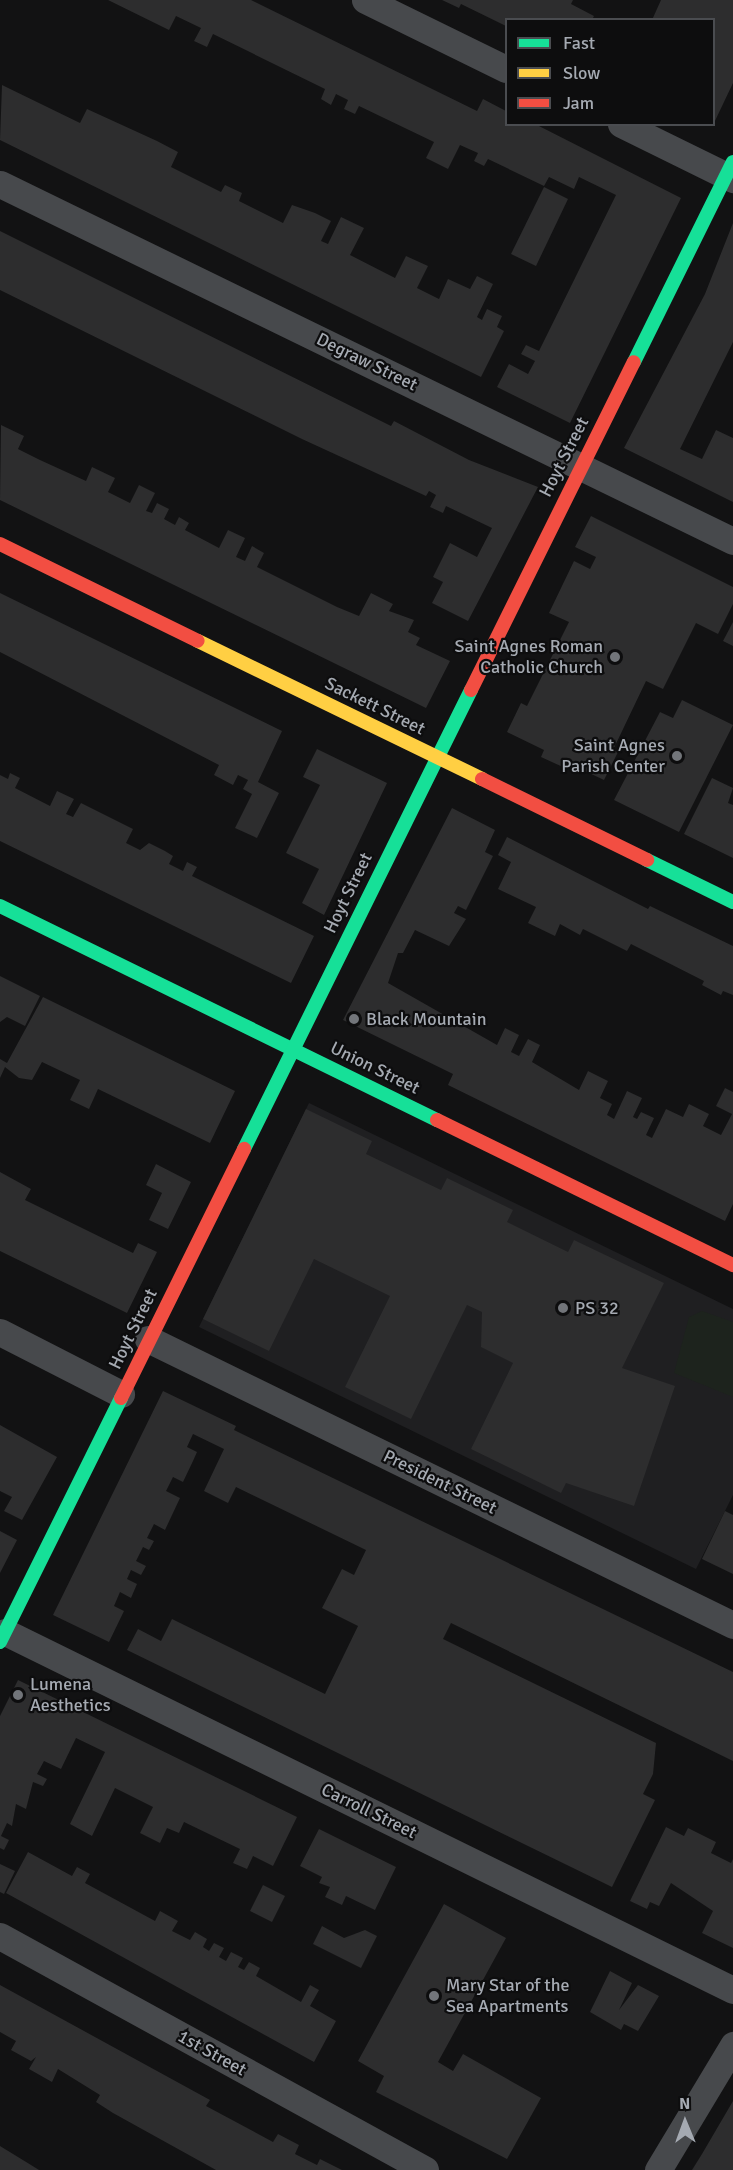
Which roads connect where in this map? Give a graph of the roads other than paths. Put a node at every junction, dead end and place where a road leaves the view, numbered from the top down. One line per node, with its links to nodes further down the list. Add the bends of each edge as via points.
1 (364, 0): 2 (street)
2 (505, 68)
3 (626, 126): 4 (street)
4 (731, 172): 6 (street, Hoyt Street)
5 (0, 184): 6 (street, Degraw Street)
6 (580, 465): 7 (street, Degraw Street); 9 (street, Hoyt Street)
7 (733, 541)
8 (0, 544): 9 (street, Sackett Street)
9 (436, 755): 10 (street, Sackett Street); 12 (street, Hoyt Street)
10 (733, 902)
11 (0, 906): 12 (street, Union Street)
12 (291, 1047): 13 (street, Union Street); 15 (street, Hoyt Street)
13 (733, 1265)
14 (0, 1332): 16 (street)
15 (148, 1339): 16 (street, Hoyt Street); 17 (street, President Street)
16 (121, 1395): 18 (street, Hoyt Street)
17 (733, 1625)
18 (2, 1637): 20 (street, Carroll Street)
19 (0, 1936): 22 (street, 1st Street)
20 (733, 1990)
21 (733, 2045): 23 (street)
22 (425, 2170)
23 (658, 2170)

